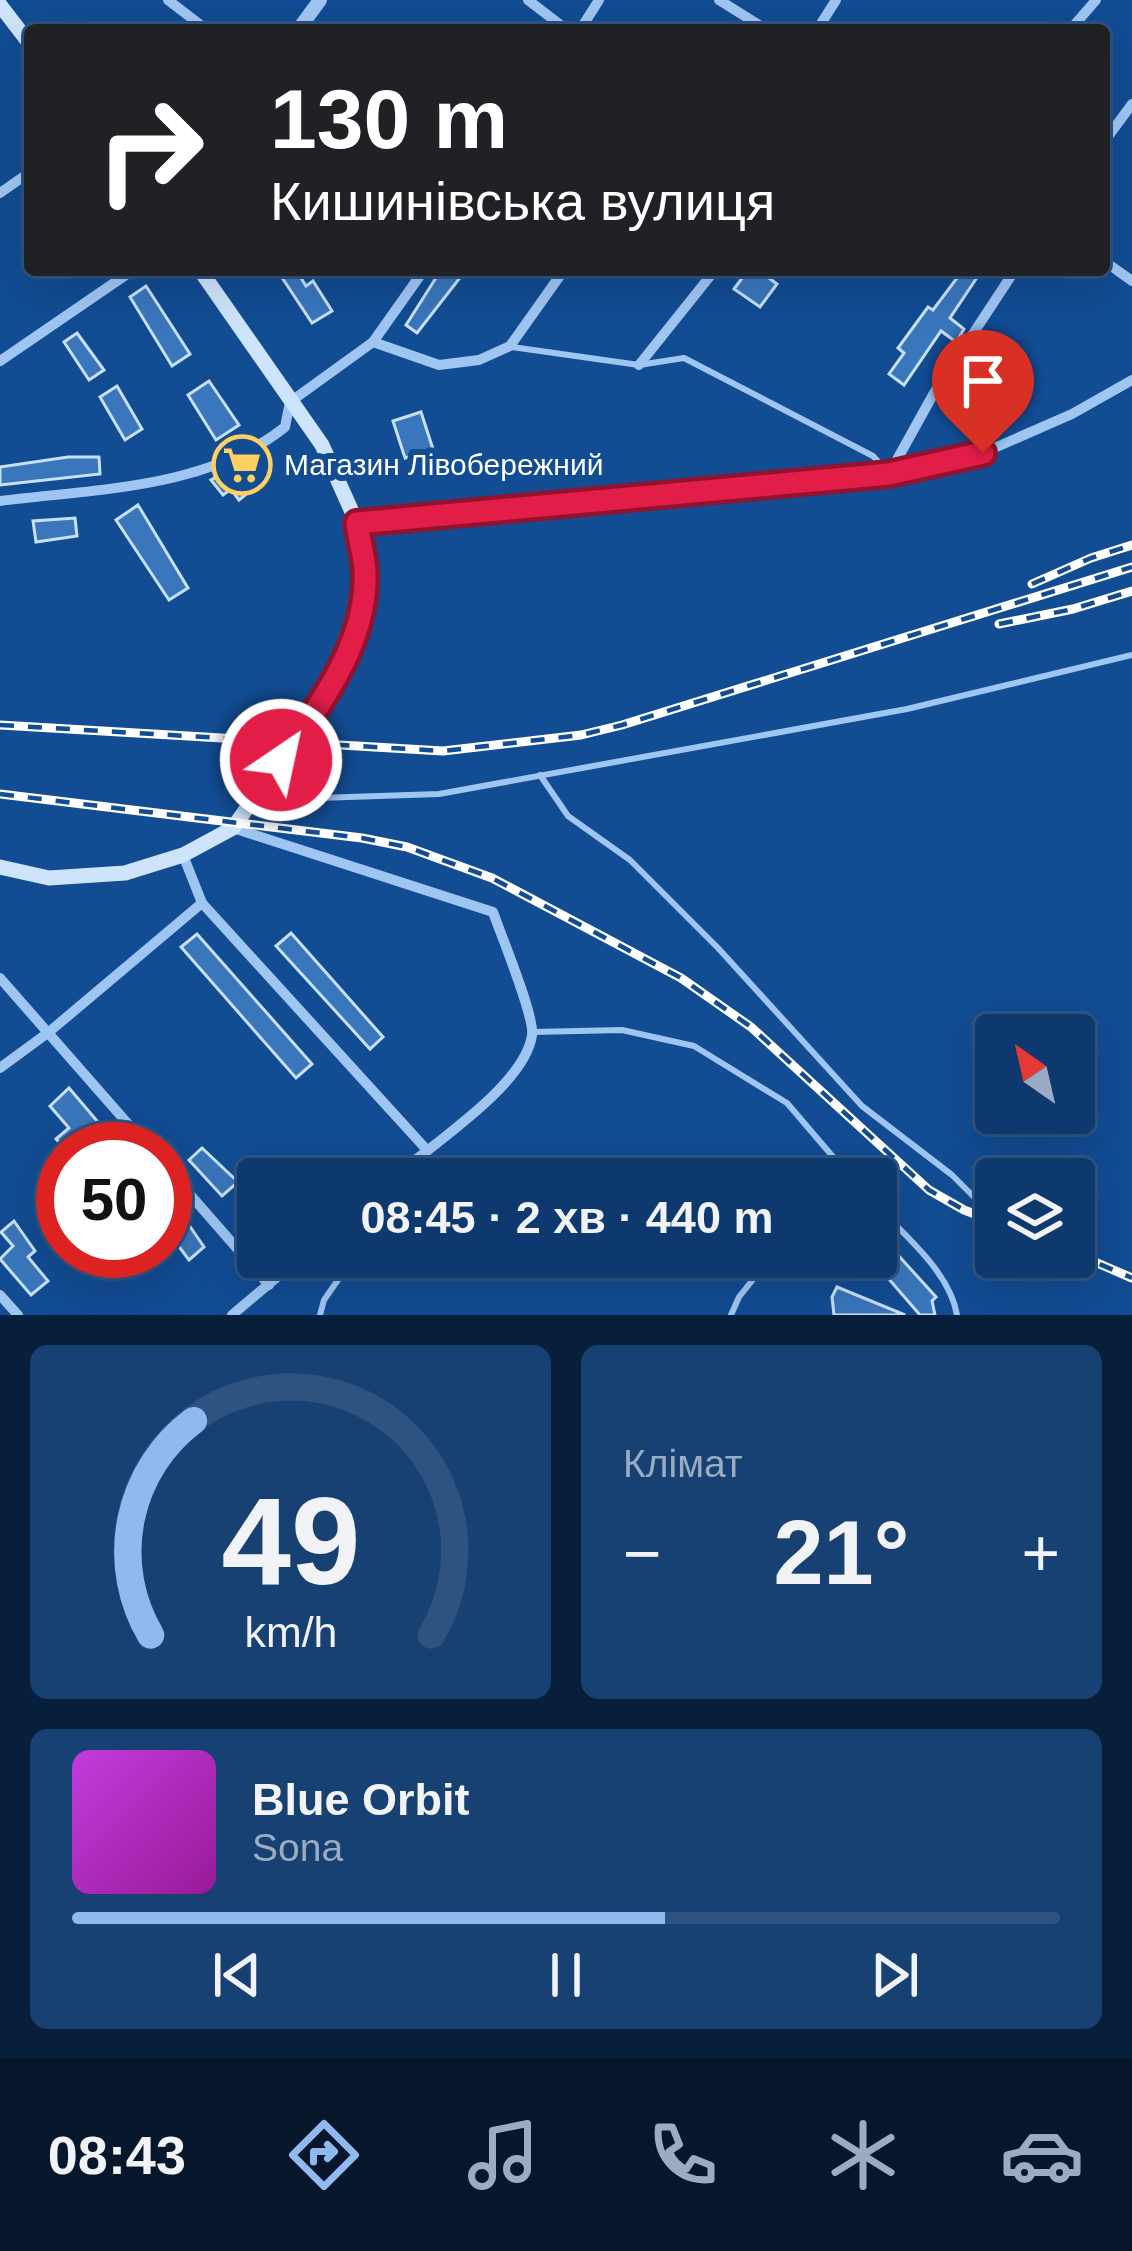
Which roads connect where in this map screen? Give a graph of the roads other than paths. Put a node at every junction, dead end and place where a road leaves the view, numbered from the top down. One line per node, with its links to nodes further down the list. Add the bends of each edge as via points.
1 (168, 0): 6 (street)
2 (528, 0): 7 (street)
3 (719, 0): 8 (street)
4 (1096, 0): 9 (street)
5 (0, 4): 10 (main road)
6 (199, 24)
7 (559, 24)
8 (742, 24)
9 (1075, 24)
10 (6, 26)
11 (1132, 104): 12 (street)
12 (1110, 134)
13 (124, 276): 21 (street)
14 (204, 276): 24 (main road)
15 (420, 276): 19 (street)
16 (560, 276): 20 (street)
17 (710, 276): 22 (street)
18 (1011, 276): 25 (street)
19 (373, 342): 20 (street, via 439,365); 24 (street)
20 (510, 346): 22 (lane)
21 (0, 361)
22 (639, 365): 25 (lane, via 684,358 873,456)
23 (1132, 380): 25 (street, via 983,453)
24 (290, 402): 26 (street, via 285,427 226,463); 27 (main road, via 322,445)
25 (889, 474): 27 (street)
26 (0, 501)
27 (357, 523): 30 (main road, via 361,619 334,682)
28 (1132, 655): 29 (lane, via 907,709)
29 (540, 776): 30 (lane, via 439,794); 44 (lane, via 568,816 630,860 862,1106)
30 (255, 800): 31 (main road)
31 (233, 828): 32 (main road); 37 (street, via 493,912)
32 (183, 855): 33 (main road, via 86,878); 34 (street)
33 (0, 867)
34 (202, 903): 36 (street); 40 (street)
35 (0, 978): 36 (street)
36 (49, 1032): 38 (street); 39 (street)
37 (533, 1032): 40 (street, via 521,1064); 42 (lane, via 622,1030 694,1046 787,1102)
38 (0, 1068)
39 (127, 1122)
40 (426, 1149): 41 (street)
41 (416, 1158)
42 (834, 1158)
43 (192, 1197): 51 (street)
44 (975, 1198)
45 (897, 1228): 57 (lane, via 931,1264)
46 (1095, 1263): 50 (lane)
47 (277, 1278): 51 (street)
48 (339, 1278): 55 (lane)
49 (754, 1278): 56 (lane)
50 (1132, 1279)
51 (268, 1286): 54 (street)
52 (0, 1294): 53 (street)
53 (17, 1315)
54 (232, 1315)
55 (320, 1315)
56 (731, 1315)
57 (957, 1315)

